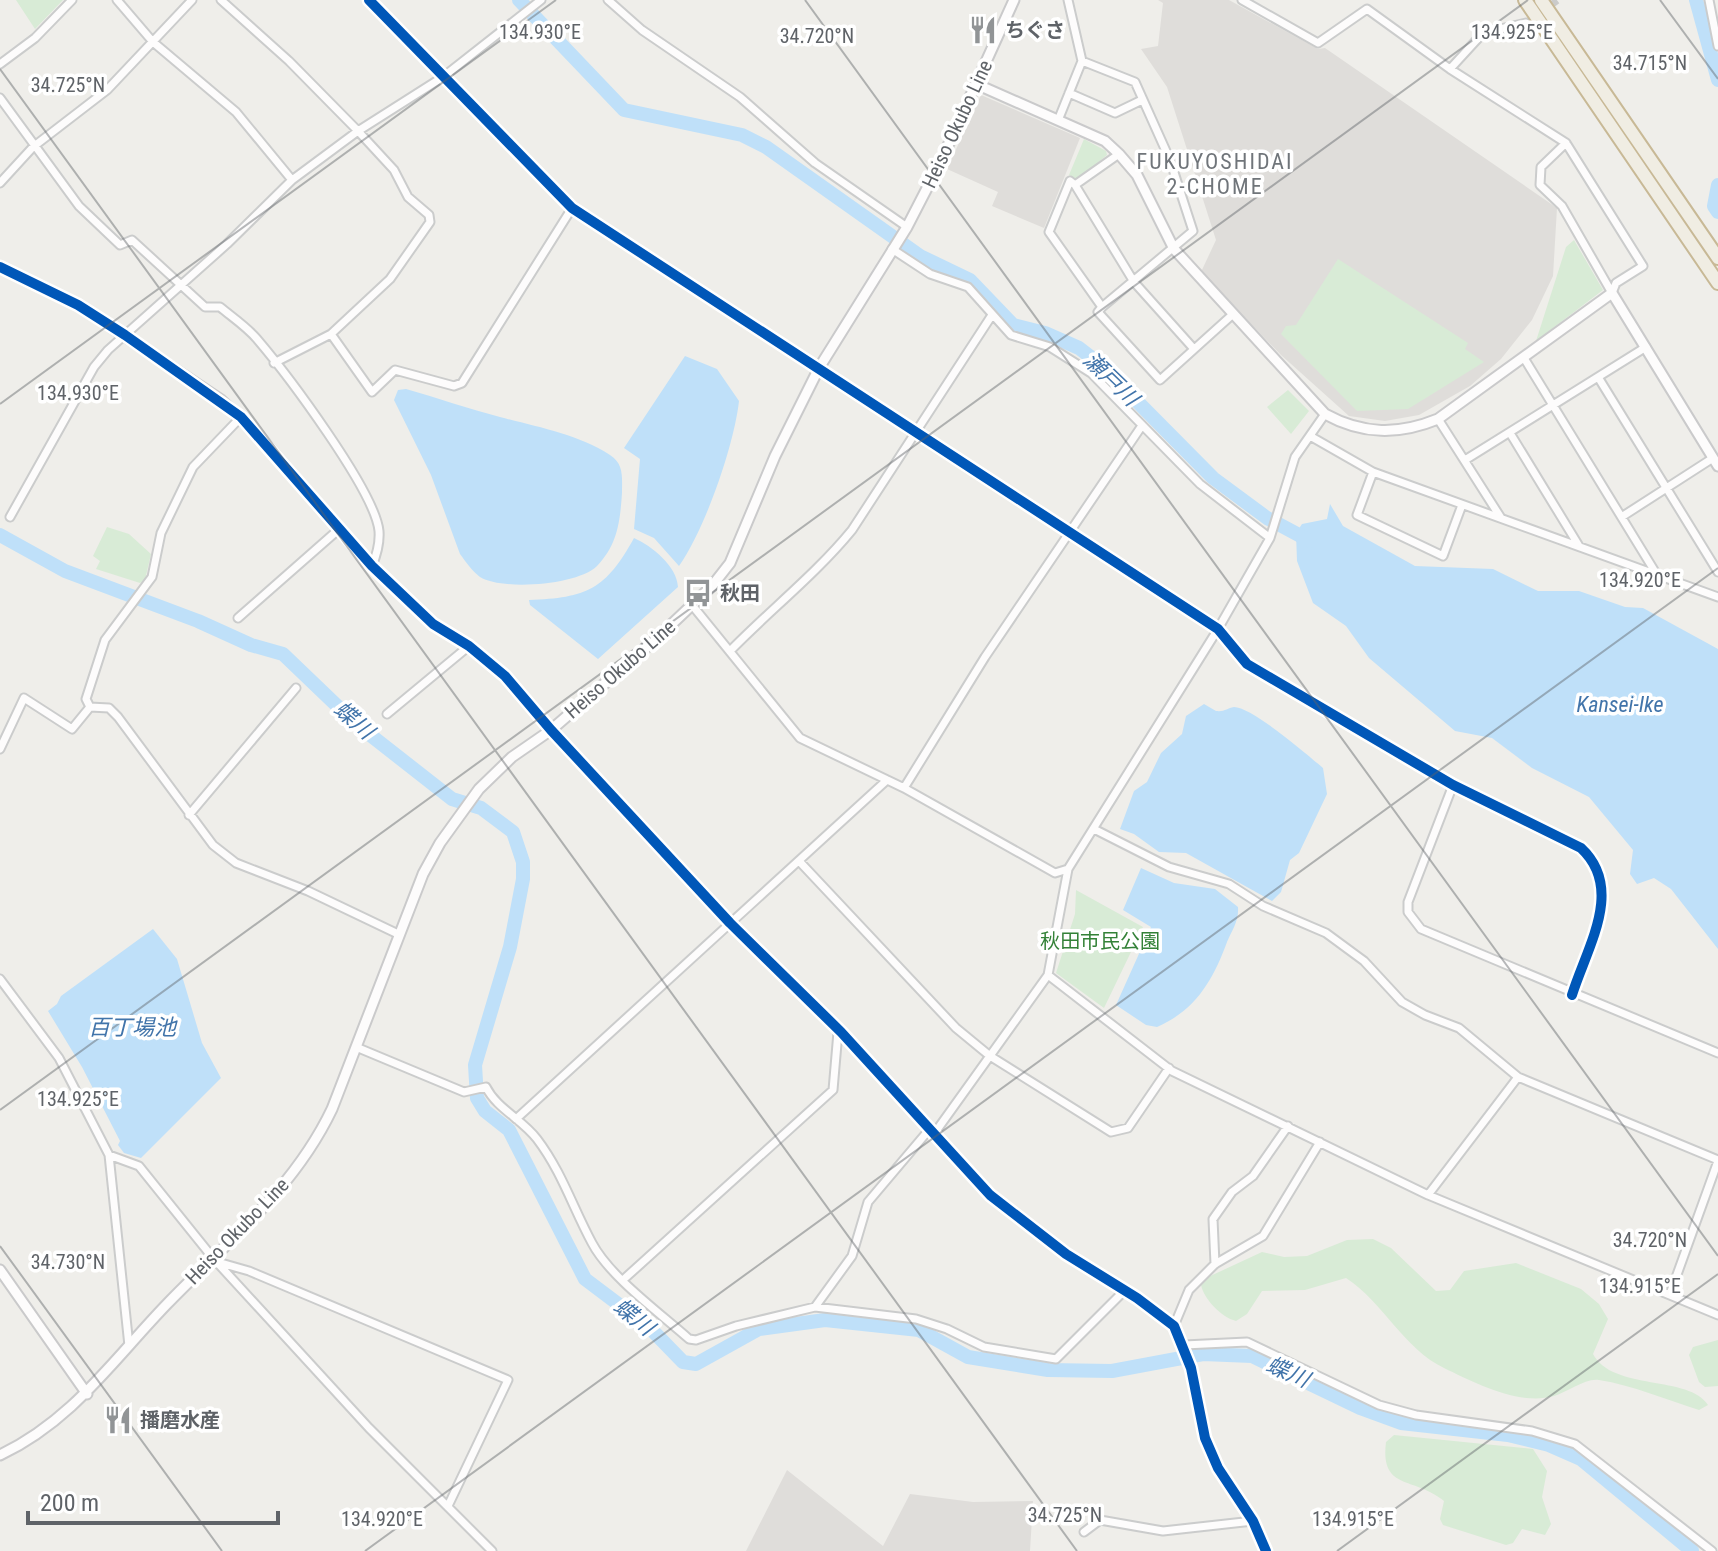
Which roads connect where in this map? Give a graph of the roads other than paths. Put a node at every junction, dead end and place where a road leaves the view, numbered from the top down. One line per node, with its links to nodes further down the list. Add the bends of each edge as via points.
1 (72, 0): 18 (street)
2 (117, 0): 15 (street)
3 (192, 0): 15 (street)
4 (221, 0): 26 (street)
5 (369, 0): 20 (street)
6 (608, 0): 34 (street, via 642,30 740,97)
7 (1014, 0): 21 (street, Heiso Okubo Line)
8 (1068, 0): 17 (street)
9 (1242, 0): 19 (street, via 1318,43 1367,9)
10 (1525, 0): 40 (highway)
11 (1541, 0): 37 (highway)
12 (1709, 0): 16 (street)
13 (538, 3): 20 (street)
14 (1526, 23): 19 (street, via 1483,33)
15 (153, 42): 28 (street, via 107,90); 30 (street, via 236,112)
16 (1718, 46)
17 (1082, 61): 22 (street); 24 (street, via 1135,82)
18 (0, 64)
19 (1450, 69): 27 (street)
20 (443, 77): 26 (street); 33 (street)
21 (976, 84): 25 (street); 34 (street, Heiso Okubo Line)
22 (1069, 93): 24 (street, via 1115,113); 25 (street)
23 (0, 98): 28 (street)
24 (1142, 100): 36 (street, via 1170,160 1193,231)
25 (1059, 118): 29 (street)
26 (358, 131): 30 (street); 46 (street, via 394,170 430,222 390,279)
27 (1566, 143): 42 (street, via 1541,167 1540,185 1562,206); 42 (street, via 1643,266 1616,283)
28 (33, 147): 31 (street); 41 (street, via 120,245 132,240)
29 (1119, 154): 32 (street); 36 (street, via 1137,175)
30 (292, 180): 41 (street)
31 (0, 183)
32 (1075, 185): 39 (street); 43 (street, via 1070,181 1049,232)
33 (572, 208): 46 (street, via 462,383 454,386 395,370 372,392); 52 (street)
34 (904, 231): 35 (street, Heiso Okubo Line)
35 (893, 248): 44 (street, via 930,274 968,287); 52 (street, Heiso Okubo Line)
36 (1174, 249): 39 (street); 45 (street)
37 (1718, 258)
38 (0, 267): 47 (street)
39 (1134, 282): 43 (street); 49 (street)
40 (1718, 283)
41 (180, 286): 47 (street); 51 (street, via 205,307 220,307 256,338)
42 (1612, 293): 48 (street); 50 (street)
43 (1102, 307): 49 (street, via 1098,312 1160,380)
44 (992, 315): 58 (street, via 1011,335 1050,347 1091,373); 59 (street)
45 (1232, 315): 49 (street); 55 (street)
46 (331, 334): 51 (street)
47 (125, 335): 56 (street); 68 (street, via 94,367)
48 (1646, 347): 53 (street); 63 (street)
49 (1194, 349)
50 (1524, 358): 54 (street); 57 (street)
51 (274, 363): 74 (street, via 363,493 379,528)
52 (819, 368): 59 (street); 78 (street, Heiso Okubo Line, via 730,563)
53 (1598, 377): 54 (street); 65 (street)
54 (1555, 405): 60 (street); 67 (street)
55 (1325, 414): 57 (street, via 1346,426 1380,432 1410,430); 61 (street)
56 (241, 417): 70 (street); 84 (street, via 193,467 171,507 152,577 105,640 86,699)
57 (1438, 419): 62 (street)
58 (1141, 427): 71 (street); 72 (street, via 1200,484)
59 (914, 433): 71 (street); 82 (street, via 830,557)
60 (1510, 433): 62 (street); 73 (street)
61 (1310, 436): 64 (street); 72 (street, via 1295,457)
62 (1465, 460): 69 (street)
63 (1716, 462): 65 (street)
64 (1373, 472): 66 (street); 66 (street, via 1357,515 1443,556)
65 (1666, 488): 67 (street); 75 (street)
66 (1462, 505): 69 (street)
67 (1623, 516): 76 (street)
68 (10, 517)
69 (1501, 518): 73 (street)
70 (338, 530): 74 (street); 79 (street)
71 (1071, 535): 80 (street); 90 (street, via 985,657)
72 (1270, 538): 80 (street)
73 (1579, 546): 76 (street)
74 (372, 566): 81 (street, via 433,624)
75 (1718, 572)
76 (1657, 575): 77 (street)
77 (1718, 597)
78 (692, 605): 82 (street); 86 (street, Heiso Okubo Line)
79 (238, 618)
80 (1218, 629): 89 (street, via 1247,664); 92 (street)
81 (469, 646): 85 (street); 86 (street, via 505,676)
82 (730, 651): 88 (street, via 800,738)
83 (296, 688): 91 (street)
84 (90, 707): 87 (street, via 72,729 24,698); 91 (street, via 109,708 118,717)
85 (387, 714)
86 (551, 730): 95 (street); 96 (street, Heiso Okubo Line, via 512,757 464,809 428,864)
87 (0, 749)
88 (887, 780): 90 (street); 93 (street)
89 (1453, 785): 99 (street, via 1581,848 1596,862 1602,878 1600,920); 99 (street, via 1408,912 1421,929)
90 (904, 788): 94 (street, via 1055,873)
91 (189, 815): 96 (street, via 236,863)
92 (1094, 829): 94 (street); 105 (street, via 1169,867 1229,884 1263,906 1326,933 1364,961 1402,1002 1459,1028)
93 (799, 861): 95 (street); 103 (street, via 897,970)
94 (1068, 869): 97 (street)
95 (730, 923): 100 (street); 106 (street)
96 (398, 934): 101 (street, Heiso Okubo Line)
97 (1048, 975): 103 (street); 104 (street)
98 (0, 979): 110 (street, via 59,1058)
99 (1572, 995): 102 (street)
100 (838, 1032): 108 (street); 116 (street, via 833,1090)
101 (356, 1047): 106 (street, via 464,1092 486,1087); 113 (street, Heiso Okubo Line, via 315,1143 281,1191)
102 (1718, 1053)
103 (990, 1056): 104 (street, via 1111,1132 1128,1128); 108 (street)
104 (1169, 1068): 107 (street)
105 (1518, 1077): 111 (street); 112 (street)
106 (516, 1119): 116 (street, via 559,1171 592,1245)
107 (1288, 1126): 109 (street); 114 (street, via 1253,1176 1232,1192 1213,1219)
108 (934, 1134): 117 (street, via 1012,1214); 119 (street, via 928,1131 868,1202 852,1256)
109 (1320, 1142): 112 (street); 114 (street, via 1263,1236)
110 (109, 1155): 113 (street, via 139,1166); 123 (street)
111 (1718, 1160): 118 (street)
112 (1428, 1195): 118 (street)
113 (216, 1260): 123 (street, Heiso Okubo Line); 126 (street); 126 (street, via 508,1380)
114 (1215, 1264): 121 (street, via 1189,1290)
115 (0, 1270): 124 (street)
116 (624, 1279): 119 (street, via 689,1339)
117 (1124, 1291): 119 (street, via 1056,1359 984,1347 916,1319); 121 (street)
118 (1670, 1294): 120 (street)
119 (815, 1307)
120 (1718, 1315)
121 (1174, 1326): 122 (street)
122 (1184, 1345): 127 (street, via 1205,1438); 131 (street, via 1247,1342 1379,1405 1532,1431 1575,1444)
123 (129, 1348): 124 (street, Heiso Okubo Line)
124 (87, 1394): 125 (street, Heiso Okubo Line, via 36,1437)
125 (0, 1455)
126 (448, 1506): 129 (street)
127 (1253, 1521): 128 (street, via 1163,1531 1100,1520); 130 (street)
128 (1084, 1532)
129 (492, 1551)
130 (1266, 1551)
131 (1712, 1551)

